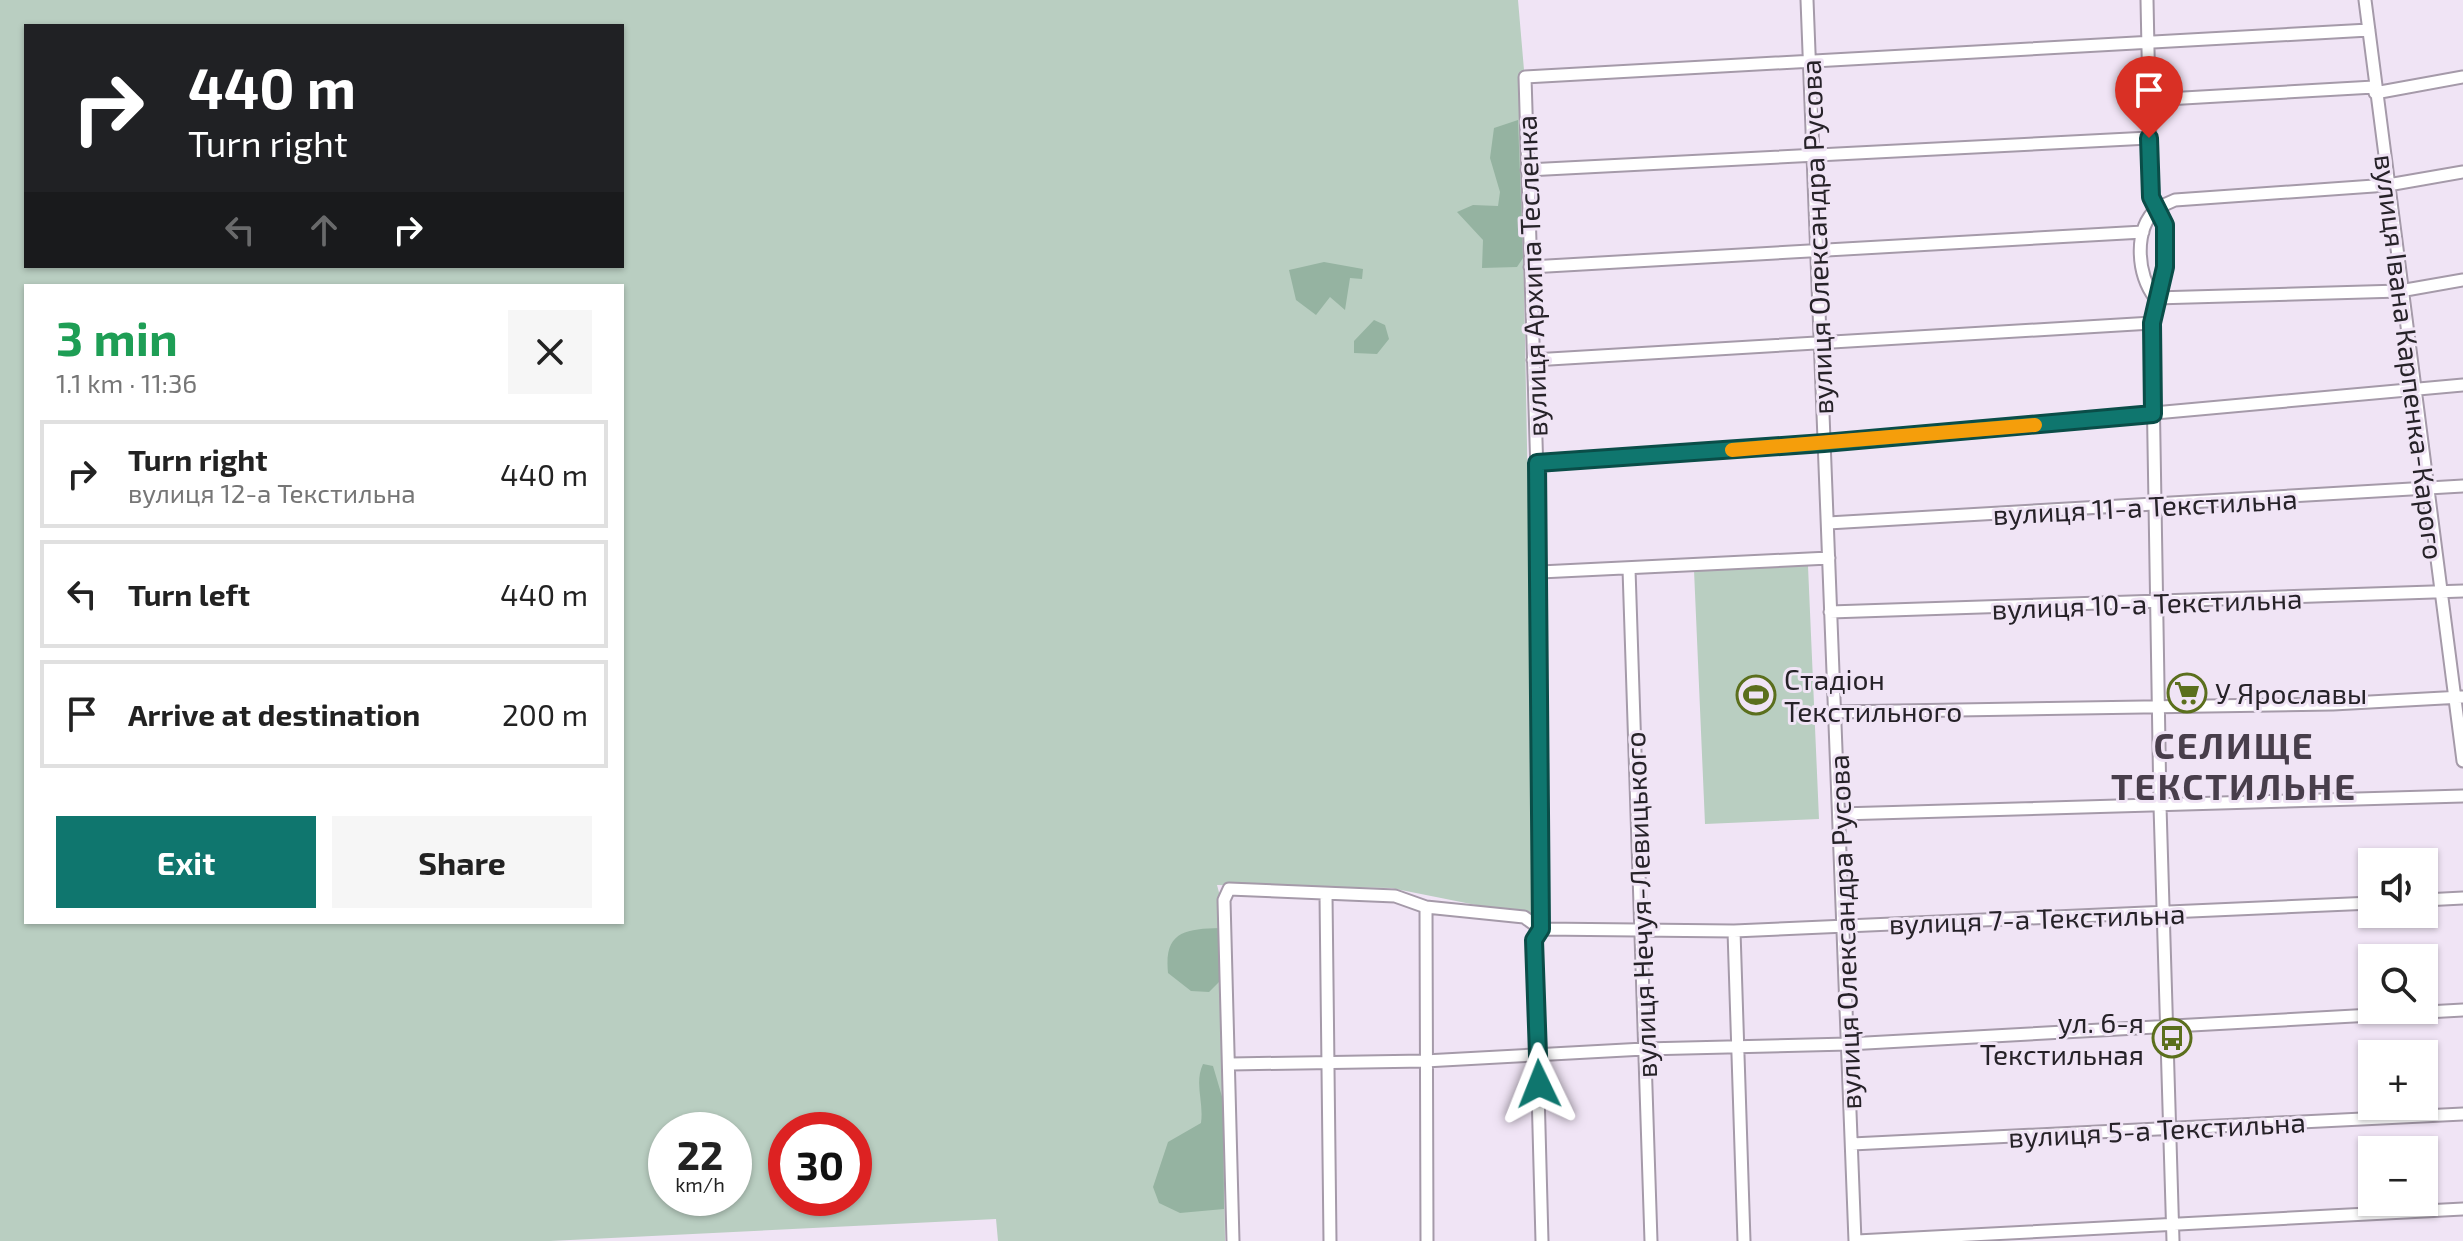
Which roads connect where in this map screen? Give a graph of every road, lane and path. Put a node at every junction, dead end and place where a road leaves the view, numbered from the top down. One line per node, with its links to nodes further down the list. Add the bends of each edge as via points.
1 (1807, 0): 6 (street, вулиця Олександра Русова)
2 (2147, 0): 5 (street)
3 (2365, 0): 4 (street, вулиця Івана Карпенка-Карого)
4 (2369, 30): 5 (street); 8 (street, вулиця Івана Карпенка-Карого)
5 (2147, 44): 6 (street); 9 (street)
6 (1809, 61): 11 (street, вулиця Олександра Русова); 12 (street, вулиця Архипа Тесленка, via 1525,77)
7 (2463, 77): 8 (street)
8 (2375, 90): 9 (street); 14 (street, вулиця Івана Карпенка-Карого)
9 (2149, 100): 10 (street)
10 (2149, 138): 11 (street); 15 (street, via 2151,197)
11 (1813, 156): 12 (street); 17 (street, вулиця Олександра Русова)
12 (1527, 170): 18 (street, вулиця Архипа Тесленка)
13 (2463, 172): 14 (street)
14 (2388, 185): 15 (street, via 2175,200); 20 (street, вулиця Івана Карпенка-Карого)
15 (2157, 208): 16 (street); 21 (street, via 2165,225 2165,267)
16 (2143, 232): 17 (street); 21 (street, via 2144,283)
17 (1816, 251): 18 (street); 23 (street, вулиця Олександра Русова)
18 (1530, 267): 24 (street, вулиця Архипа Тесленка)
19 (2463, 280): 20 (street)
20 (2400, 291): 21 (street); 26 (street, вулиця Івана Карпенка-Карого)
21 (2155, 298): 22 (street)
22 (2152, 323): 23 (street); 27 (street)
23 (1819, 343): 24 (street); 28 (street, вулиця Олександра Русова)
24 (1533, 360): 29 (street, вулиця Архипа Тесленка)
25 (2463, 385): 26 (street)
26 (2414, 389): 27 (street); 31 (street, вулиця Івана Карпенка-Карого)
27 (2153, 414): 28 (street); 32 (street)
28 (1824, 443): 29 (street); 33 (street, вулиця Олександра Русова)
29 (1537, 463): 36 (street, вулиця Архипа Тесленка)
30 (2463, 486): 31 (street, вулиця 11-а Текстильна)
31 (2428, 489): 32 (street, вулиця 11-а Текстильна); 38 (street, вулиця Івана Карпенка-Карого)
32 (2154, 506): 33 (street, вулиця 11-а Текстильна); 39 (street)
33 (1828, 523): 34 (street, вулиця Олександра Русова)
34 (1829, 558): 35 (street); 40 (street, вулиця Олександра Русова)
35 (1629, 569): 36 (street); 56 (street, вулиця Нечуя-Левицького)
36 (1540, 572): 55 (street, вулиця Архипа Тесленка)
37 (2463, 591): 38 (street, вулиця 10-а Текстильна)
38 (2441, 594): 39 (street, вулиця 10-а Текстильна); 41 (street, вулиця Івана Карпенка-Карого)
39 (2157, 602): 40 (street, вулиця 10-а Текстильна); 42 (street)
40 (1830, 612): 43 (street, вулиця Олександра Русова)
41 (2460, 698): 42 (street); 44 (street, вулиця Івана Карпенка-Карого)
42 (2160, 706): 43 (street); 46 (street)
43 (1835, 712): 47 (street, вулиця Олександра Русова)
44 (2463, 761)
45 (2463, 796): 46 (street)
46 (2160, 806): 47 (street); 53 (street)
47 (1840, 814): 54 (street, вулиця Олександра Русова)
48 (1326, 895): 52 (street, вулиця 7-а Текстильна, via 1395,896); 65 (street); 66 (street, вулиця 7-а Текстильна, via 1229,889 1224,900)
49 (2463, 898): 50 (street)
50 (2438, 899)
51 (2358, 904): 53 (street, вулиця 7-а Текстильна)
52 (1426, 907): 55 (street, вулиця 7-а Текстильна, via 1524,917); 64 (street)
53 (2164, 913): 54 (street, вулиця 7-а Текстильна); 59 (street)
54 (1844, 926): 57 (street, вулиця 7-а Текстильна); 60 (street, вулиця Олександра Русова)
55 (1541, 929): 56 (street, вулиця 7-а Текстильна); 63 (street, вулиця Архипа Тесленка, via 1534,940)
56 (1642, 930): 57 (street, вулиця 7-а Текстильна); 62 (street, вулиця Нечуя-Левицького)
57 (1734, 931): 61 (street)
58 (2463, 1010): 59 (street)
59 (2167, 1026): 60 (street); 68 (street)
60 (1848, 1044): 61 (street); 69 (street, вулиця Олександра Русова)
61 (1737, 1046): 62 (street); 77 (street)
62 (1644, 1049): 63 (street); 76 (street, вулиця Нечуя-Левицького)
63 (1539, 1055): 64 (street); 75 (street, вулиця Архипа Тесленка)
64 (1425, 1061): 65 (street); 74 (street)
65 (1326, 1063): 66 (street); 73 (street)
66 (1231, 1064): 72 (street)
67 (2463, 1114): 68 (street, вулиця 5-а Текстильна)
68 (2172, 1128): 69 (street, вулиця 5-а Текстильна); 71 (street)
69 (1852, 1144): 78 (street, вулиця Олександра Русова)
70 (2463, 1209): 71 (street)
71 (2173, 1222): 78 (street); 79 (street)
72 (1233, 1241)
73 (1330, 1241)
74 (1427, 1241)
75 (1542, 1241)
76 (1651, 1241)
77 (1744, 1241)
78 (1856, 1241)
79 (2173, 1241)

